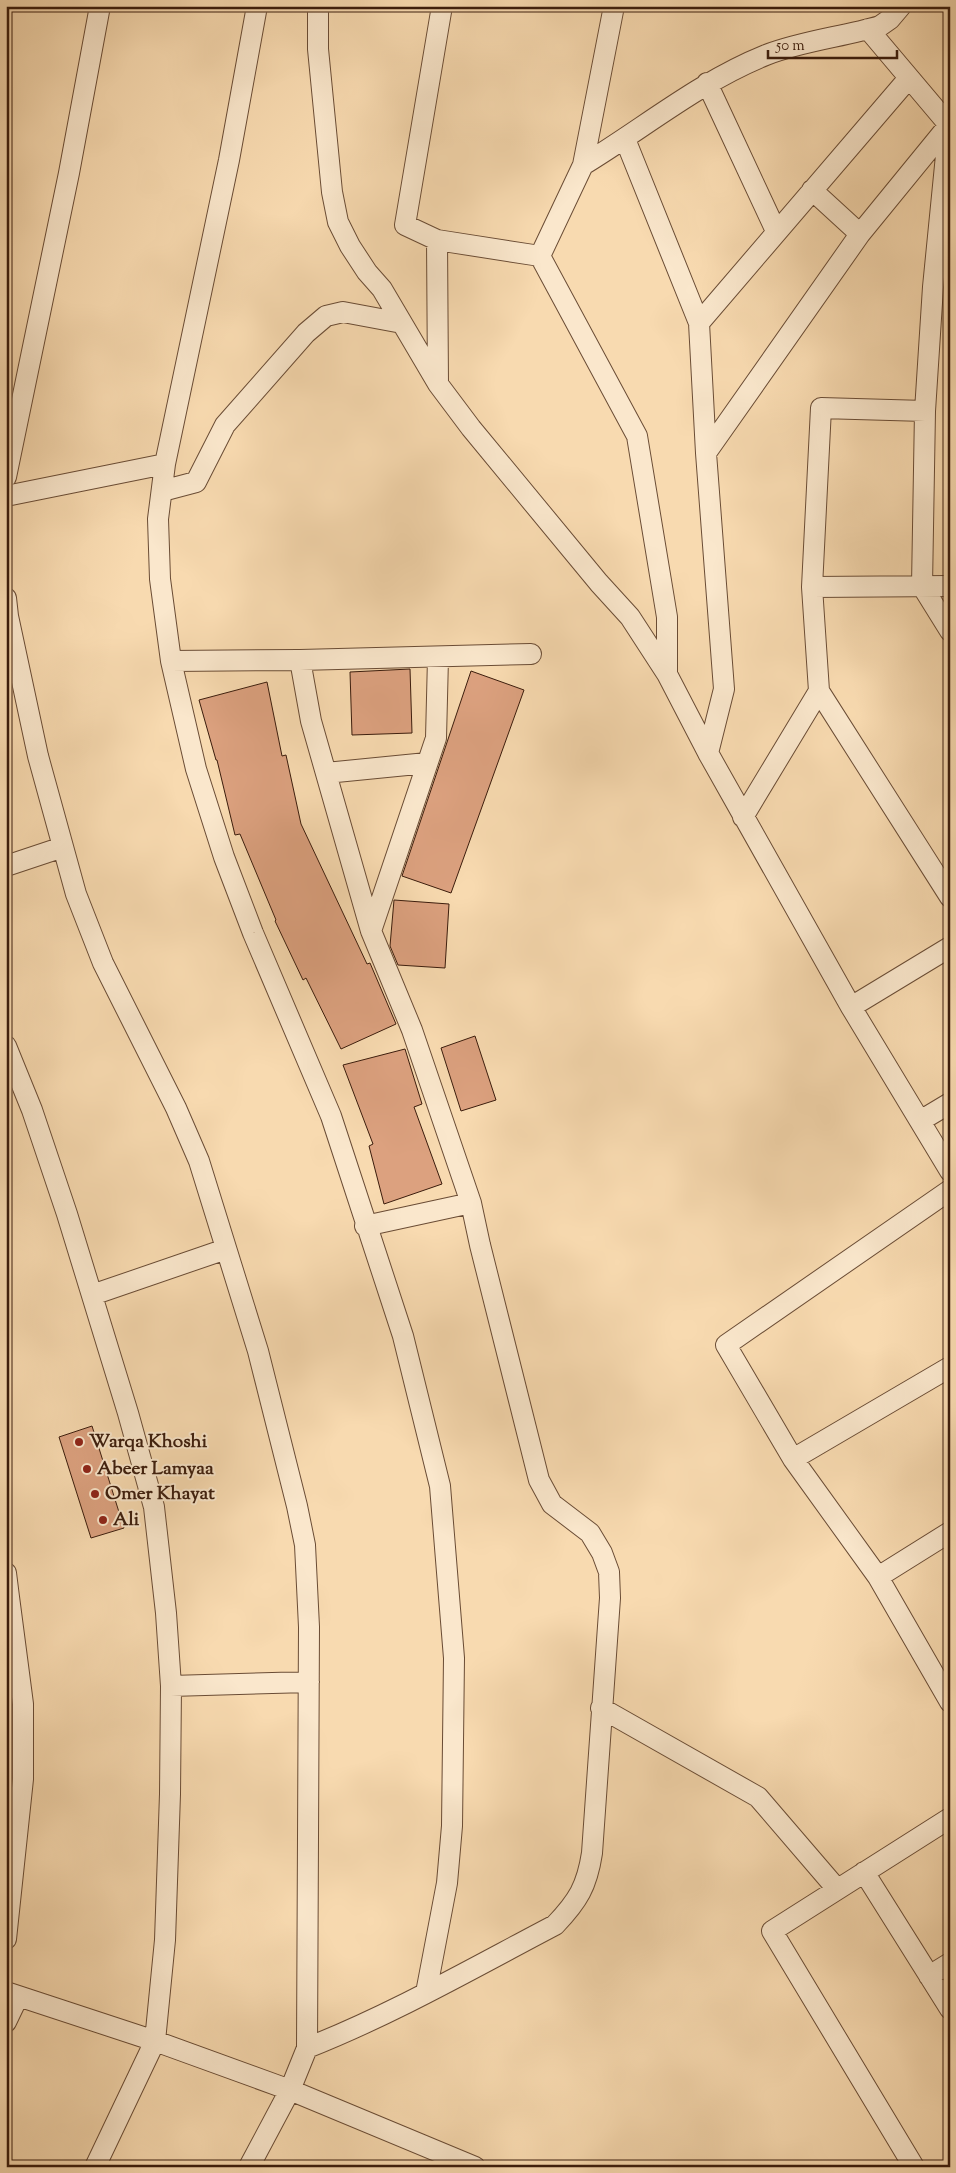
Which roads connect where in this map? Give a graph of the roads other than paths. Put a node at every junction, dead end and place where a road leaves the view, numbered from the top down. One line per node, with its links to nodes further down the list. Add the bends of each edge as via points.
1 (100, 6): 27 (street)
2 (257, 6): 26 (street, via 229,160)
3 (318, 6): 22 (street, via 318,49 332,192 338,222 350,246)
4 (442, 6): 18 (street, via 405,225)
5 (614, 6): 13 (street)
6 (901, 6): 7 (street, via 880,26)
7 (868, 29): 8 (street); 9 (street, via 768,54)
8 (908, 79): 10 (street); 15 (street)
9 (707, 83): 11 (street); 16 (street)
10 (948, 125): 12 (street); 14 (street)
11 (625, 139): 13 (street); 21 (street)
12 (948, 153): 14 (street); 20 (street)
13 (583, 165): 19 (street)
14 (912, 169): 17 (street)
15 (812, 190): 16 (street); 17 (street)
16 (776, 231): 21 (street)
17 (860, 234): 25 (street)
18 (437, 240): 19 (street); 23 (street)
19 (540, 256): 39 (street, via 637,436 667,618)
20 (942, 288): 24 (street)
21 (699, 322): 25 (street)
22 (402, 323): 23 (street); 28 (street, via 343,312 326,316 306,333 225,425 196,482)
23 (438, 384): 39 (street, via 471,428 630,617)
24 (925, 411): 30 (street); 32 (street, via 821,408)
25 (706, 453): 41 (street, via 724,689)
26 (165, 464): 28 (street); 29 (street)
27 (6, 478)
28 (162, 491): 38 (street, via 158,519 160,579)
29 (6, 496)
30 (922, 586): 31 (street); 32 (street); 34 (street)
31 (950, 586)
32 (812, 588): 40 (street)
33 (6, 598): 45 (street, via 38,756)
34 (950, 632)
35 (531, 654): 36 (street)
36 (438, 658): 37 (street); 42 (street, via 436,738)
37 (300, 660): 38 (street); 43 (street, via 311,721)
38 (172, 662): 57 (street, via 196,769 224,857 330,1116)
39 (667, 674): 41 (street)
40 (819, 692): 44 (street); 47 (street)
41 (708, 753): 44 (street)
42 (428, 763): 43 (street); 48 (street)
43 (326, 773): 48 (street)
44 (743, 817): 50 (street)
45 (63, 847): 46 (street); 58 (street, via 76,894 103,963 199,1161)
46 (6, 866)
47 (950, 897)
48 (371, 931): 56 (street, via 412,1030)
49 (950, 947): 50 (street)
50 (851, 1007): 53 (street)
51 (6, 1046): 59 (street, via 32,1110)
52 (950, 1103): 53 (street)
53 (920, 1121): 54 (street)
54 (950, 1171)
55 (950, 1190): 61 (street, via 726,1345)
56 (472, 1204): 57 (street); 69 (street, via 539,1480 552,1504 590,1533 609,1572 610,1598)
57 (365, 1226): 76 (street, via 403,1336 440,1486 445,1533 454,1658 452,1826 447,1883)
58 (226, 1249): 59 (street); 66 (street, via 261,1360 305,1545)
59 (92, 1295): 67 (street, via 154,1507)
60 (950, 1367): 61 (street)
61 (793, 1459): 64 (street)
62 (950, 1532): 64 (street)
63 (6, 1573): 65 (street)
64 (878, 1576): 68 (street)
65 (8, 1602): 73 (street, via 23,1704 23,1779)
66 (309, 1682): 67 (street); 81 (street)
67 (171, 1686): 80 (street, via 165,1940)
68 (950, 1702)
69 (601, 1708): 72 (street, via 758,1797); 76 (street, via 592,1853 584,1889 573,1907 555,1925)
70 (950, 1818): 71 (street)
71 (864, 1872): 72 (street); 75 (street)
72 (837, 1889): 86 (street, via 772,1931)
73 (6, 1939)
74 (950, 1963): 75 (street)
75 (929, 1976): 78 (street)
76 (426, 1993): 81 (street, via 351,2031)
77 (12, 1995): 79 (street); 80 (street)
78 (950, 2009)
79 (6, 2022)
80 (155, 2041): 82 (street); 83 (street)
81 (307, 2048): 82 (street)
82 (290, 2090): 84 (street); 85 (street)
83 (95, 2167)
84 (249, 2167)
85 (475, 2167)
86 (914, 2167)

